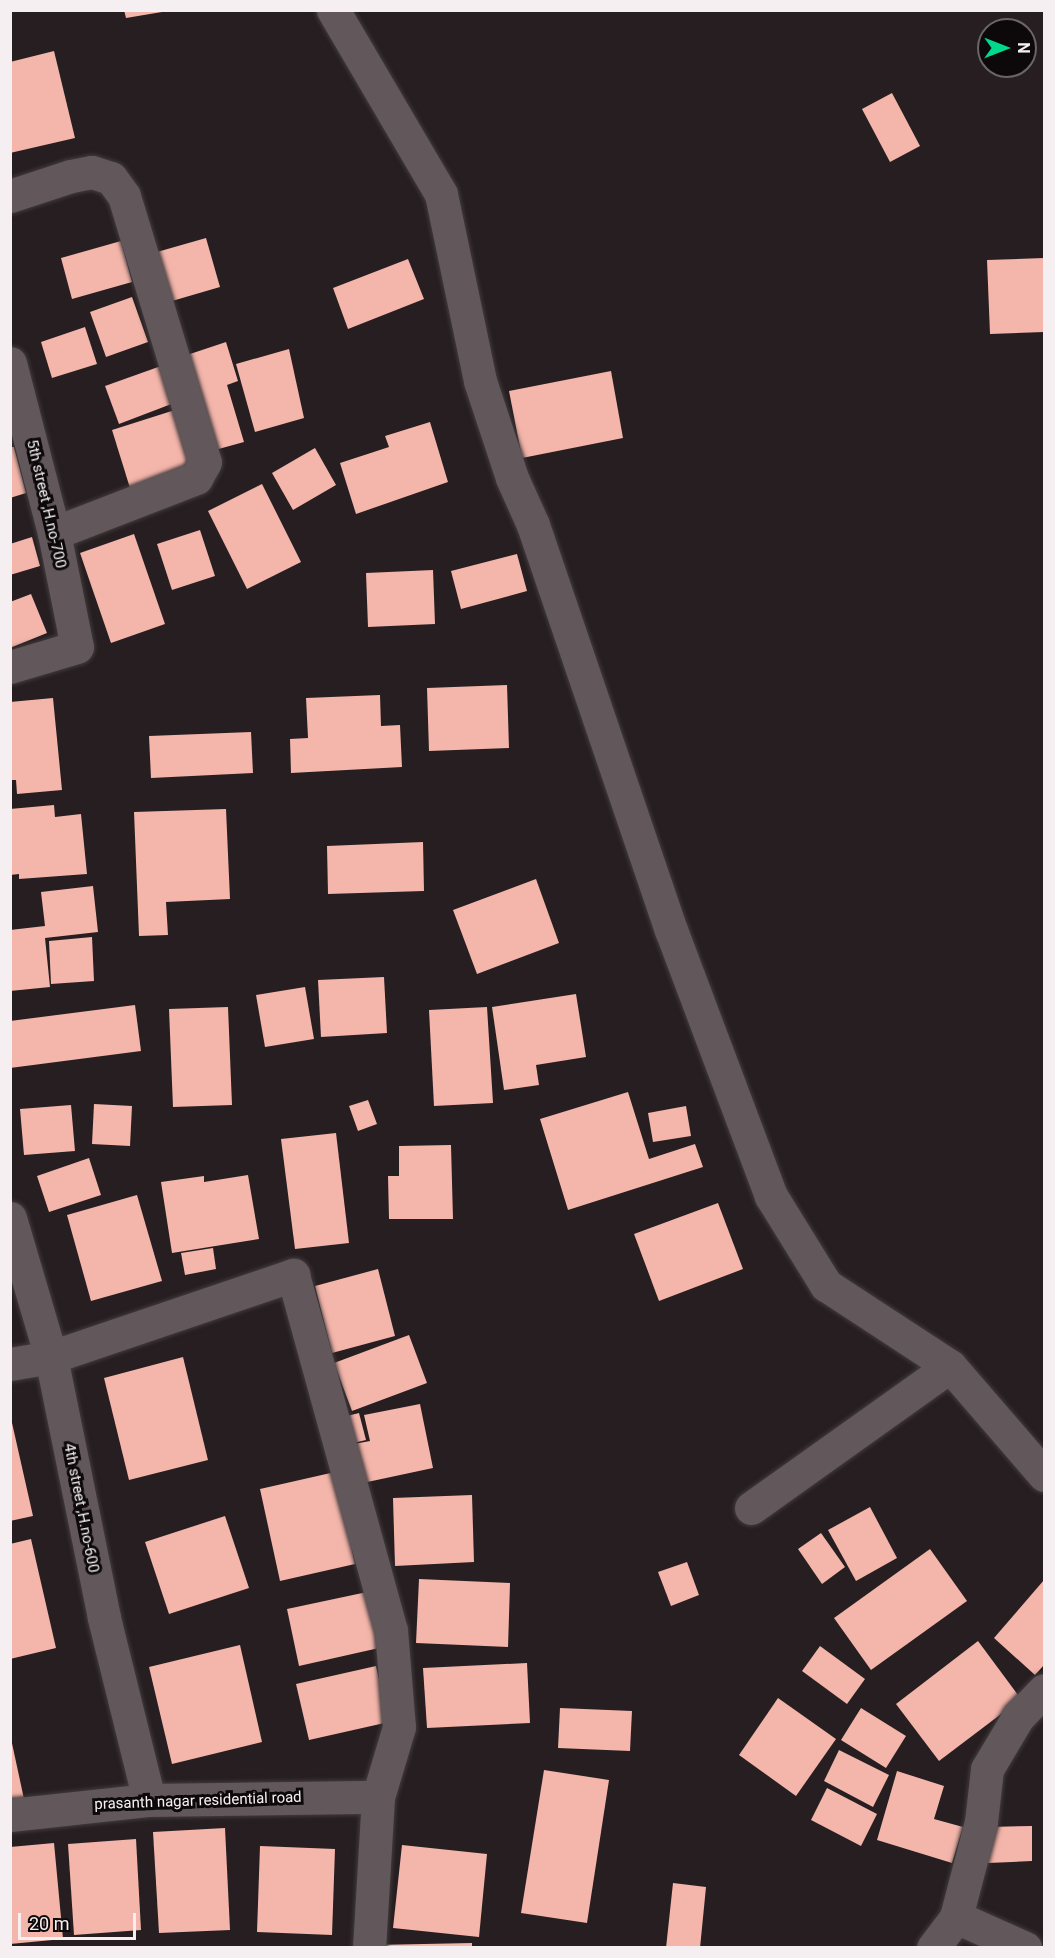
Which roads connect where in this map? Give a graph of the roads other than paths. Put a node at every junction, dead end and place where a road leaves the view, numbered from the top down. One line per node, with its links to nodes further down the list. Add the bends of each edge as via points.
1 (333, 10): 9 (street, via 441,194 480,381 670,930 771,1196 825,1285)
2 (10, 196): 4 (street, via 92,172 111,178 124,196 205,462 196,478)
3 (10, 363): 4 (street, 5th street ,H.no-700)
4 (54, 533): 5 (street, 5th street ,H.no-700, via 77,647)
5 (10, 667)
6 (10, 1218): 7 (street, 4th street ,H.no-600)
7 (51, 1357): 8 (street); 13 (street, via 292,1275 391,1630 399,1727); 14 (street, 4th street ,H.no-600, via 104,1618)
8 (10, 1364)
9 (950, 1366): 10 (street); 11 (street)
10 (1039, 1457)
11 (751, 1508)
12 (1044, 1690): 16 (street, via 1018,1717 987,1769 981,1822)
13 (378, 1797): 14 (street, prasanth nagar residential road); 17 (street)
14 (149, 1800): 15 (street, prasanth nagar residential road)
15 (10, 1815)
16 (956, 1917): 18 (street); 19 (street)
17 (369, 1947)
18 (933, 1947)
19 (1025, 1947)

